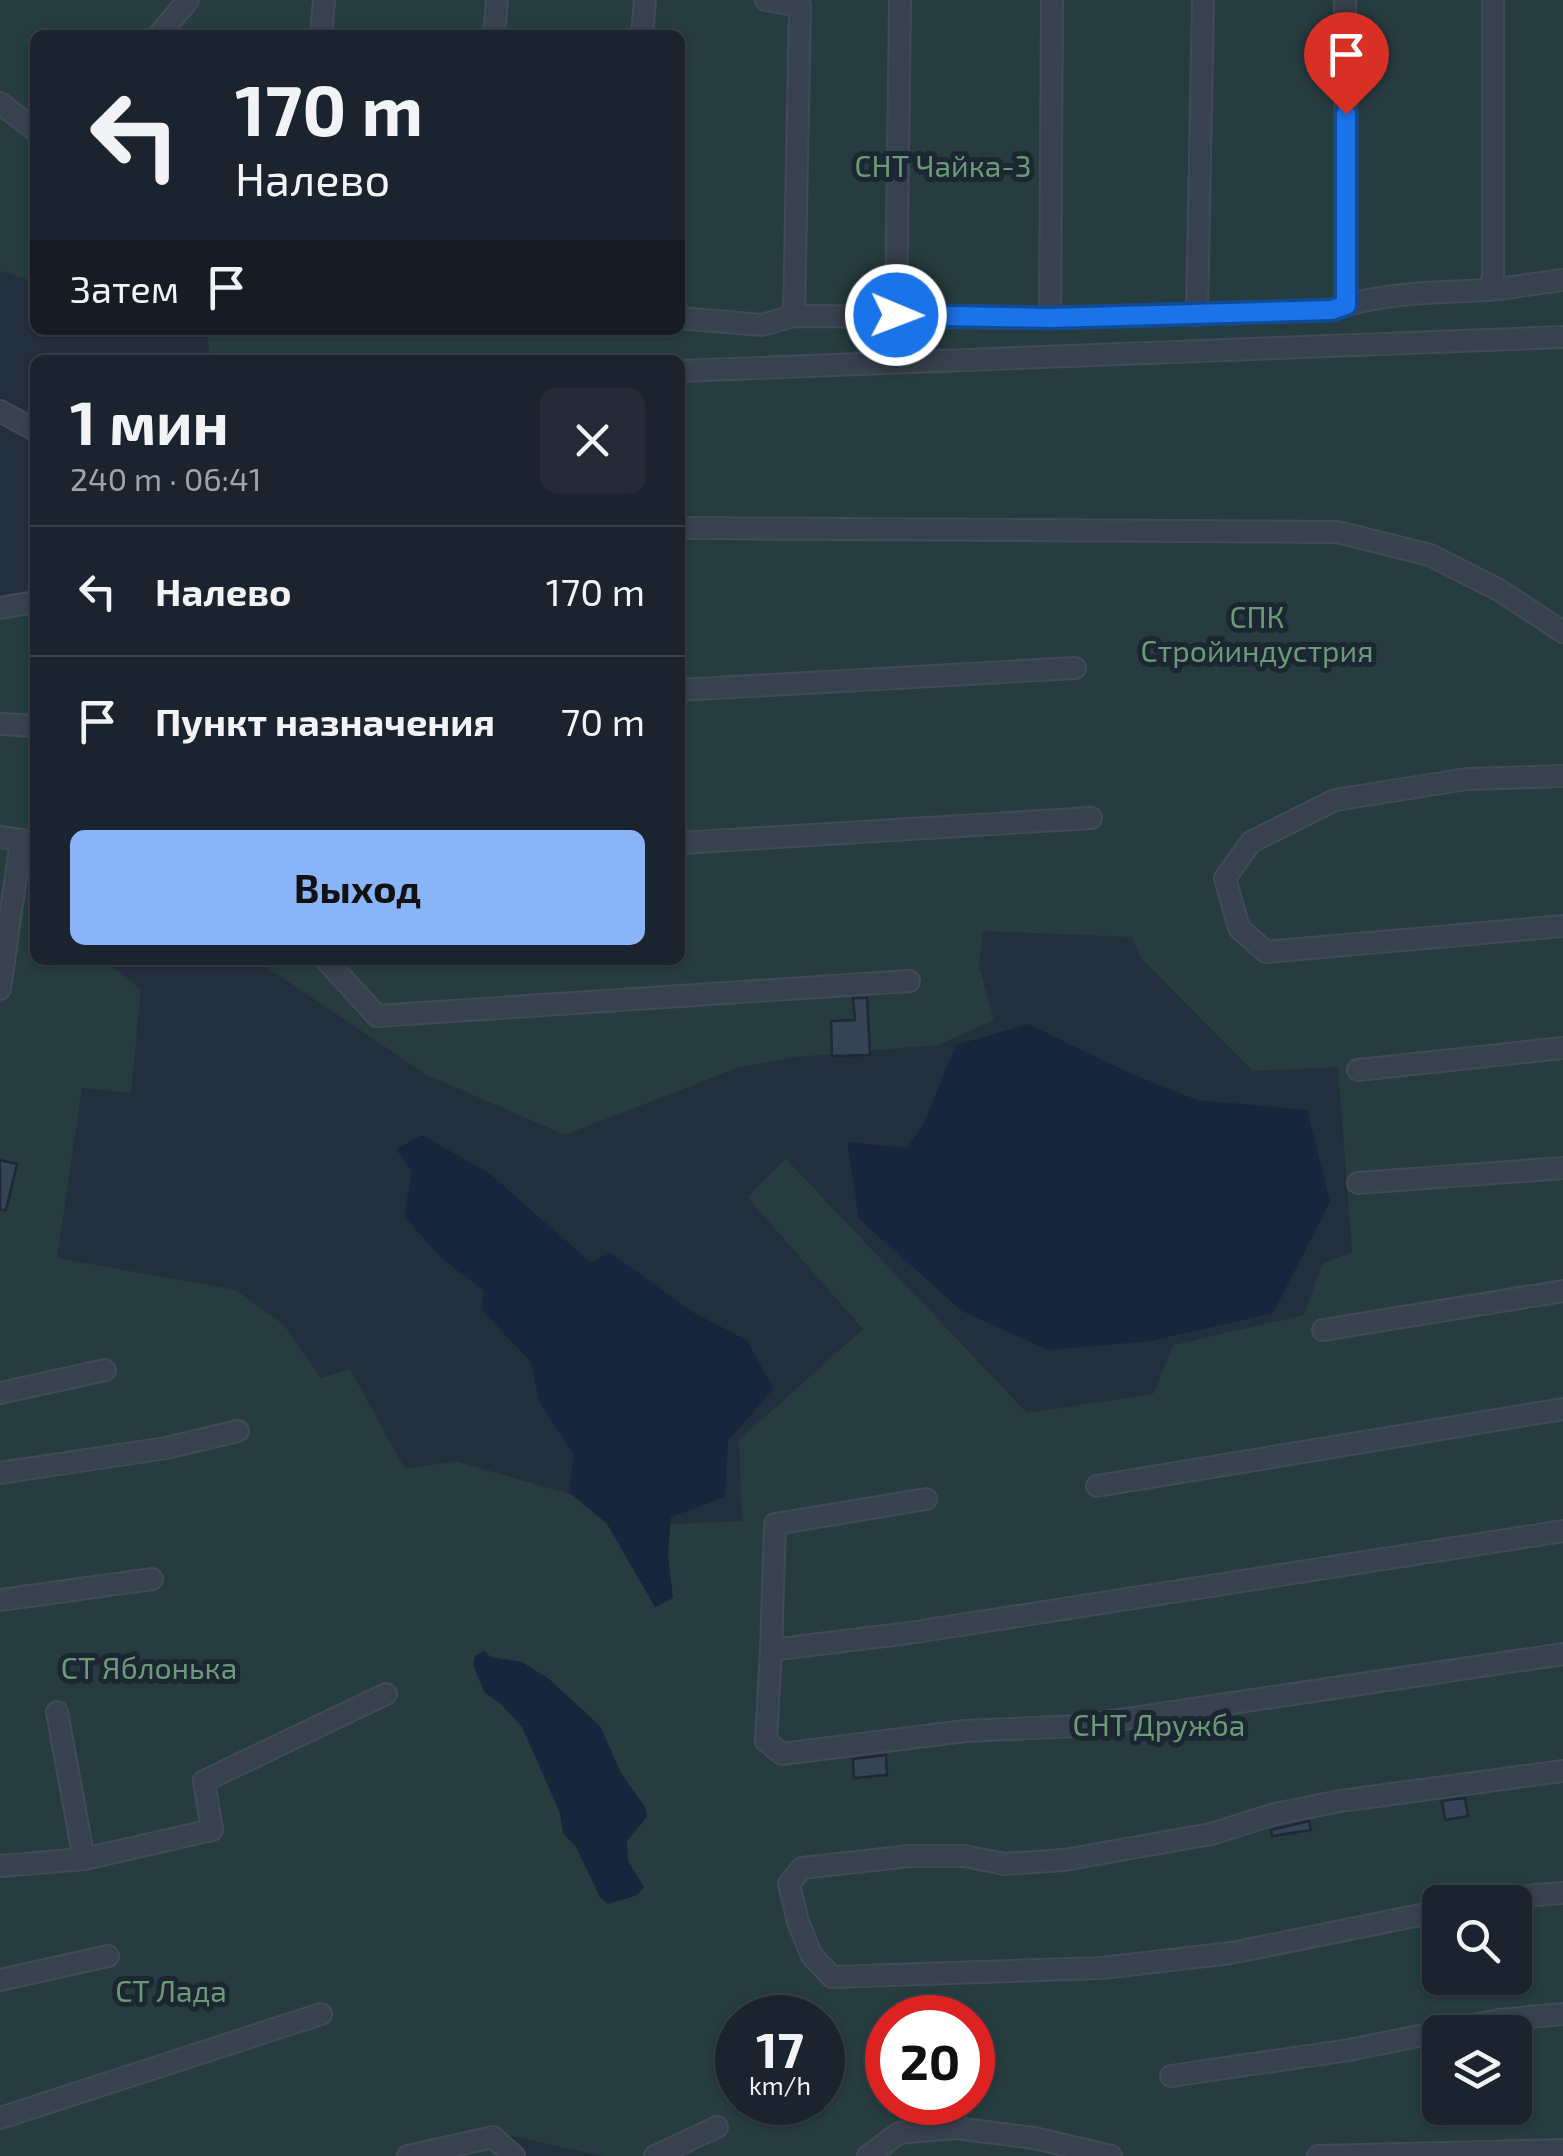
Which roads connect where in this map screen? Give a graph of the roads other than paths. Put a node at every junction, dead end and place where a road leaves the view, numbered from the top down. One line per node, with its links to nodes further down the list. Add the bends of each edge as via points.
1 (188, 0): 11 (street)
2 (324, 0): 12 (street)
3 (497, 0): 13 (street)
4 (645, 0): 14 (street)
5 (766, 0): 22 (street, via 800,6)
6 (900, 0): 20 (street)
7 (1052, 0): 24 (street)
8 (1203, 0): 21 (street)
9 (1345, 0): 19 (street)
10 (1493, 0): 18 (street)
11 (163, 30)
12 (321, 30)
13 (494, 30)
14 (642, 30)
15 (0, 103): 16 (street)
16 (30, 126)
17 (1563, 280): 18 (street)
18 (1490, 290): 19 (street)
19 (1346, 305): 21 (street)
20 (896, 315): 22 (street); 24 (street)
21 (1197, 315): 24 (street)
22 (794, 316): 23 (street, via 762,324)
23 (685, 318)
24 (1050, 318)
25 (1563, 337): 26 (street)
26 (685, 370)
27 (0, 411): 28 (street)
28 (30, 427)
29 (685, 528): 32 (street, via 1337,532 1430,554)
30 (30, 603): 31 (street)
31 (0, 608)
32 (1563, 632)
33 (1075, 668): 34 (street)
34 (685, 690)
35 (0, 724): 36 (street)
36 (30, 726)
37 (1563, 776): 41 (street, via 1467,780 1335,800 1251,842 1225,878 1239,928 1266,952)
38 (1092, 818): 40 (street)
39 (0, 837): 44 (street, via 21,840)
40 (685, 843)
41 (1563, 926)
42 (331, 965): 43 (street, via 377,1016)
43 (909, 980)
44 (0, 989)
45 (1563, 1048): 46 (street)
46 (1358, 1070)
47 (1563, 1168): 48 (street)
48 (1358, 1184)
49 (1563, 1291): 50 (street)
50 (1323, 1330)
51 (105, 1370): 52 (street)
52 (0, 1393)
53 (1563, 1409): 56 (street)
54 (238, 1431): 55 (street)
55 (0, 1473)
56 (1098, 1486)
57 (926, 1499): 61 (street, via 775,1524)
58 (1563, 1531): 61 (street)
59 (152, 1579): 60 (street)
60 (0, 1600)
61 (771, 1650): 62 (street, via 766,1741 782,1754 965,1731 1078,1726)
62 (1563, 1654)
63 (386, 1694): 66 (street, via 204,1780 212,1830)
64 (57, 1712): 66 (street)
65 (1563, 1771): 70 (street, via 1340,1801 1211,1834 1064,1860 1005,1864 910,1856 802,1868 789,1884 812,1956 832,1977 1102,1968 1232,1953)
66 (84, 1859): 67 (street)
67 (0, 1866)
68 (1563, 1893): 69 (street)
69 (1532, 1895)
70 (1422, 1915)
71 (108, 1956): 72 (street)
72 (0, 1980)
73 (321, 2014): 76 (street)
74 (1563, 2014): 75 (street)
75 (1171, 2076)
76 (0, 2118)
77 (717, 2127): 81 (street)
78 (1563, 2150): 84 (street)
79 (408, 2156): 80 (street, via 492,2137)
80 (514, 2156)
81 (656, 2156)
82 (868, 2156): 83 (street, via 899,2133 955,2128)
83 (1111, 2156)
84 (1318, 2156)

